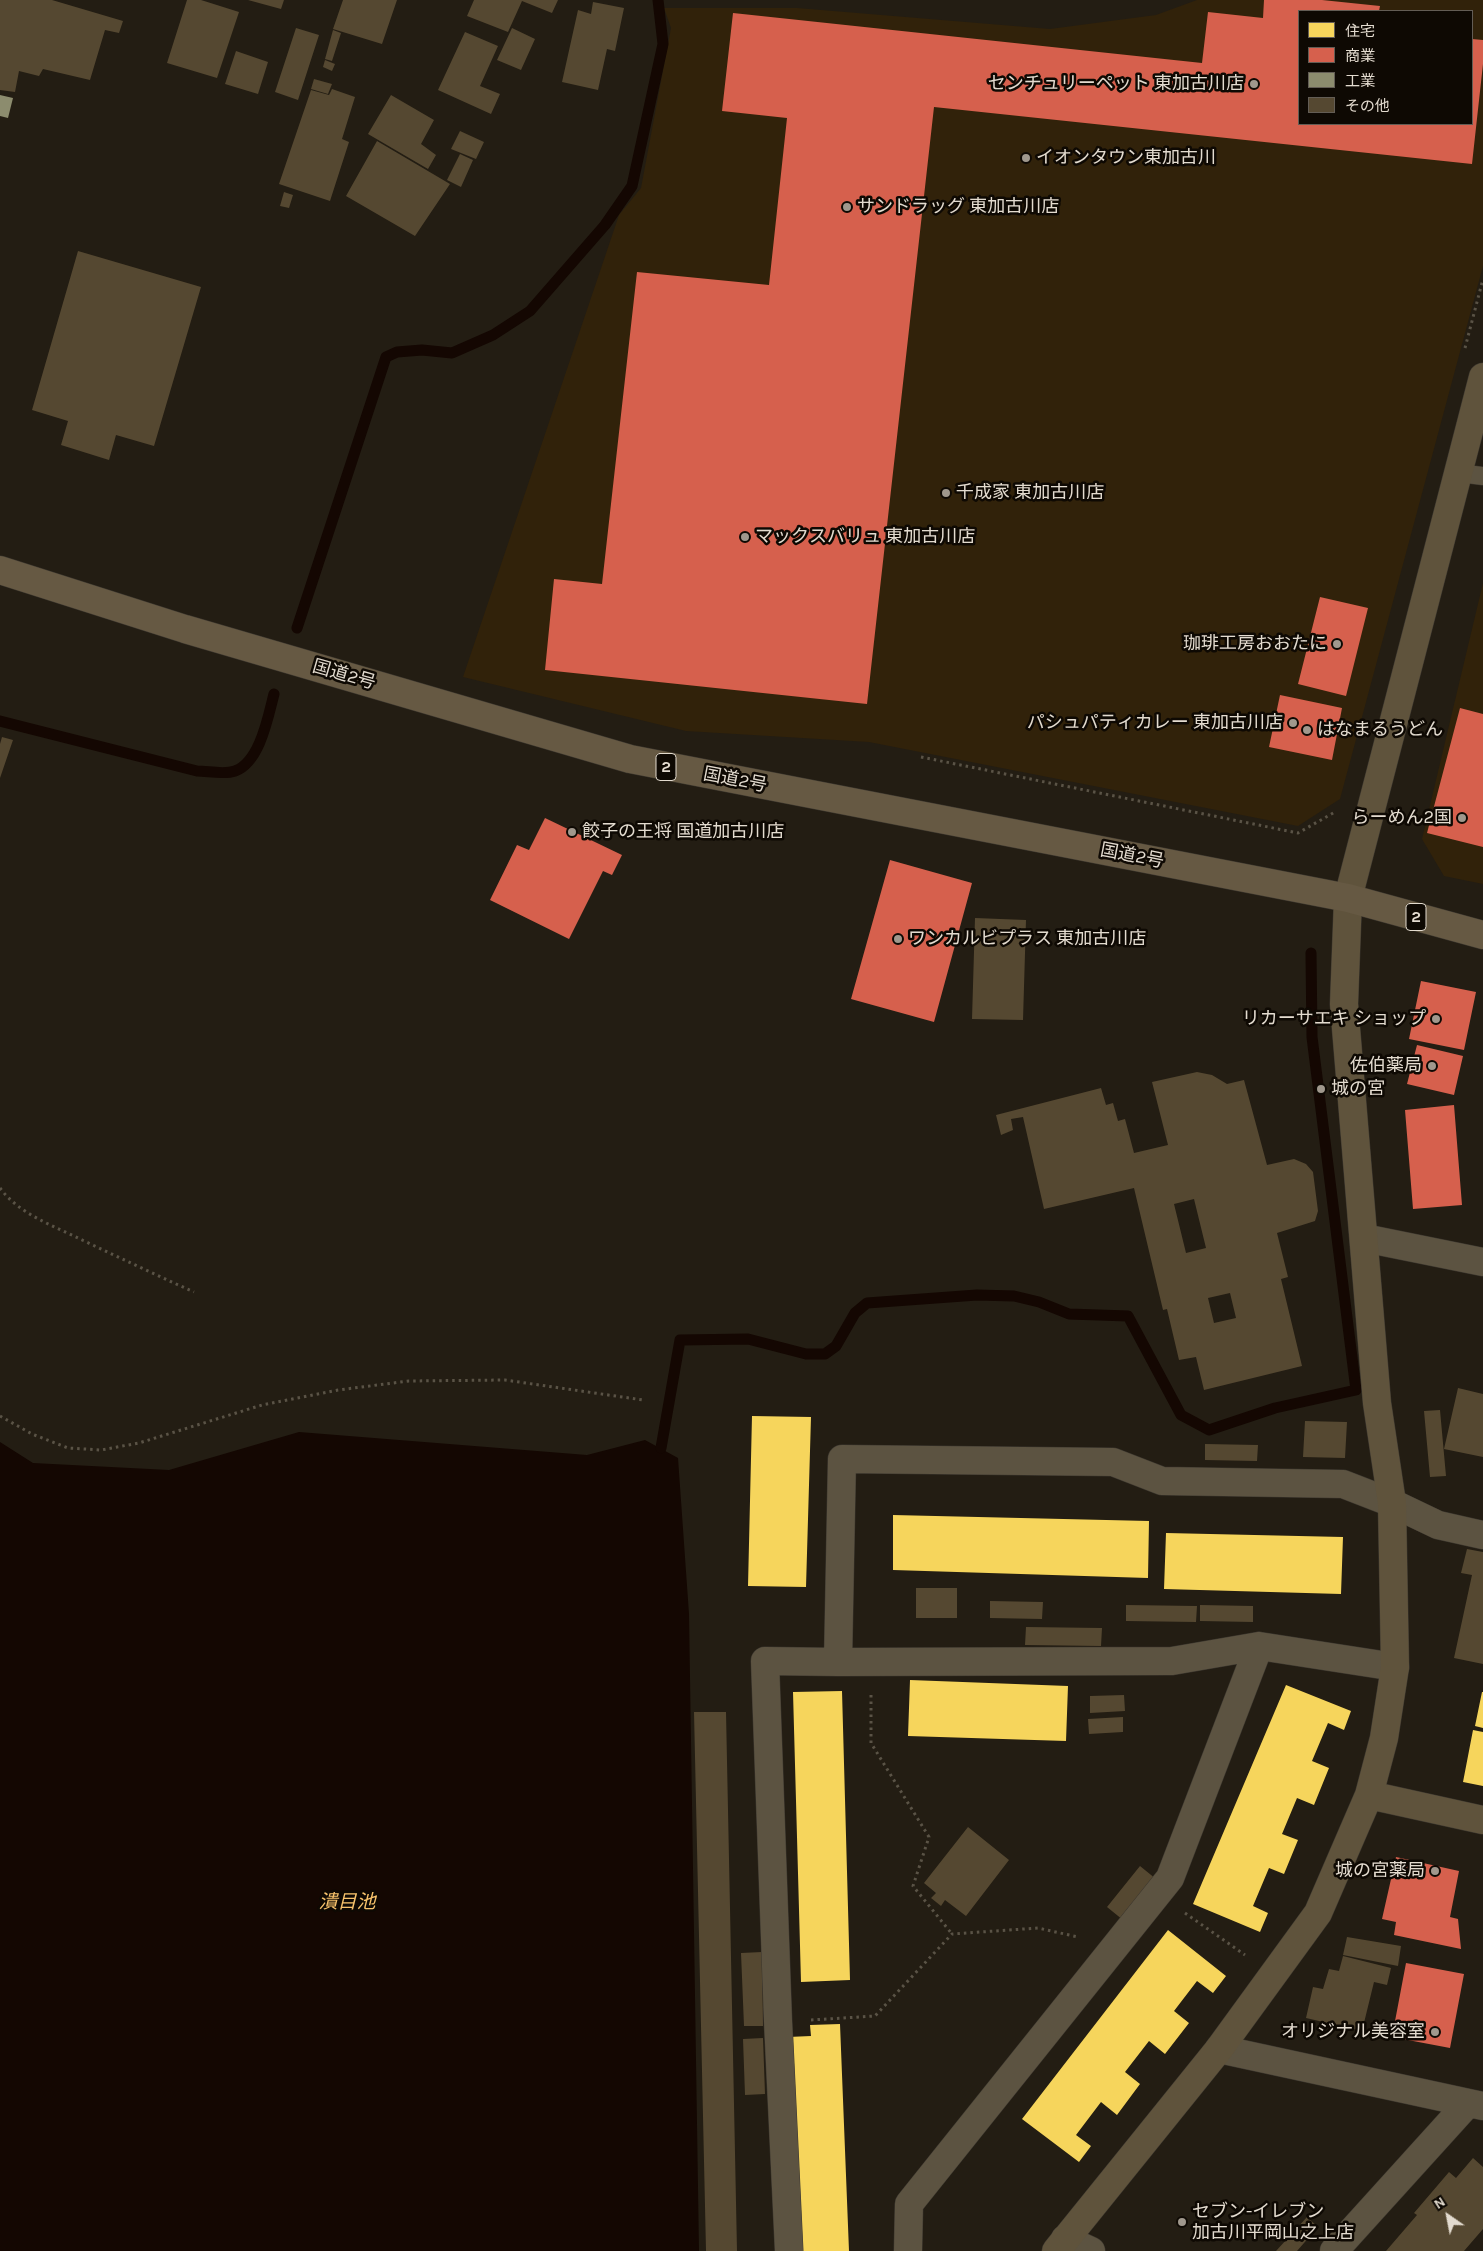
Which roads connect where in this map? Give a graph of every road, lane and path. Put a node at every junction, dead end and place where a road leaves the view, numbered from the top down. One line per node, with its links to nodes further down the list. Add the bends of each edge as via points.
1 (1483, 278): 2 (path)
2 (1463, 356)
3 (1483, 377): 4 (street)
4 (1471, 474): 8 (street)
5 (0, 570): 8 (highway, 国道2号 / 2, via 185,629 630,760)
6 (920, 757): 7 (path, via 1298,834)
7 (1341, 808)
8 (1348, 898): 9 (highway, 国道2号 / 2); 11 (street, via 1344,1004)
9 (1483, 935)
10 (0, 1188): 13 (path, via 23,1210)
11 (1364, 1238): 12 (street); 16 (street, via 1377,1403)
12 (1483, 1262)
13 (194, 1292)
14 (642, 1400): 15 (path, via 505,1380 409,1381 338,1390 262,1405 139,1443 101,1450 68,1448 32,1434)
15 (0, 1416)
16 (1392, 1502): 17 (street, via 1438,1525); 19 (street, via 1343,1484 1162,1481 1113,1462 842,1458); 21 (street)
17 (1483, 1535)
18 (1259, 1646): 20 (street, via 1172,1661); 21 (street); 24 (street, via 1170,1878)
19 (838, 1662): 20 (street); 28 (street, via 765,1661)
20 (870, 1662): 25 (path, via 871,1743 929,1837 913,1886)
21 (1395, 1667): 22 (street, via 1384,1738)
22 (1369, 1795): 23 (street); 27 (street, via 1318,1913)
23 (1483, 1820)
24 (1157, 1893): 26 (street); 27 (path)
25 (952, 1934): 26 (path, via 1038,1928); 28 (path, via 874,2016)
26 (1117, 1945): 33 (street, via 909,2204)
27 (1272, 1974): 29 (street)
28 (778, 2021): 32 (street)
29 (1218, 2049): 30 (street); 31 (street)
30 (1476, 2105): 35 (street)
31 (1061, 2245): 34 (street)
32 (789, 2251)
33 (908, 2251)
34 (1091, 2251)
35 (1334, 2251)

